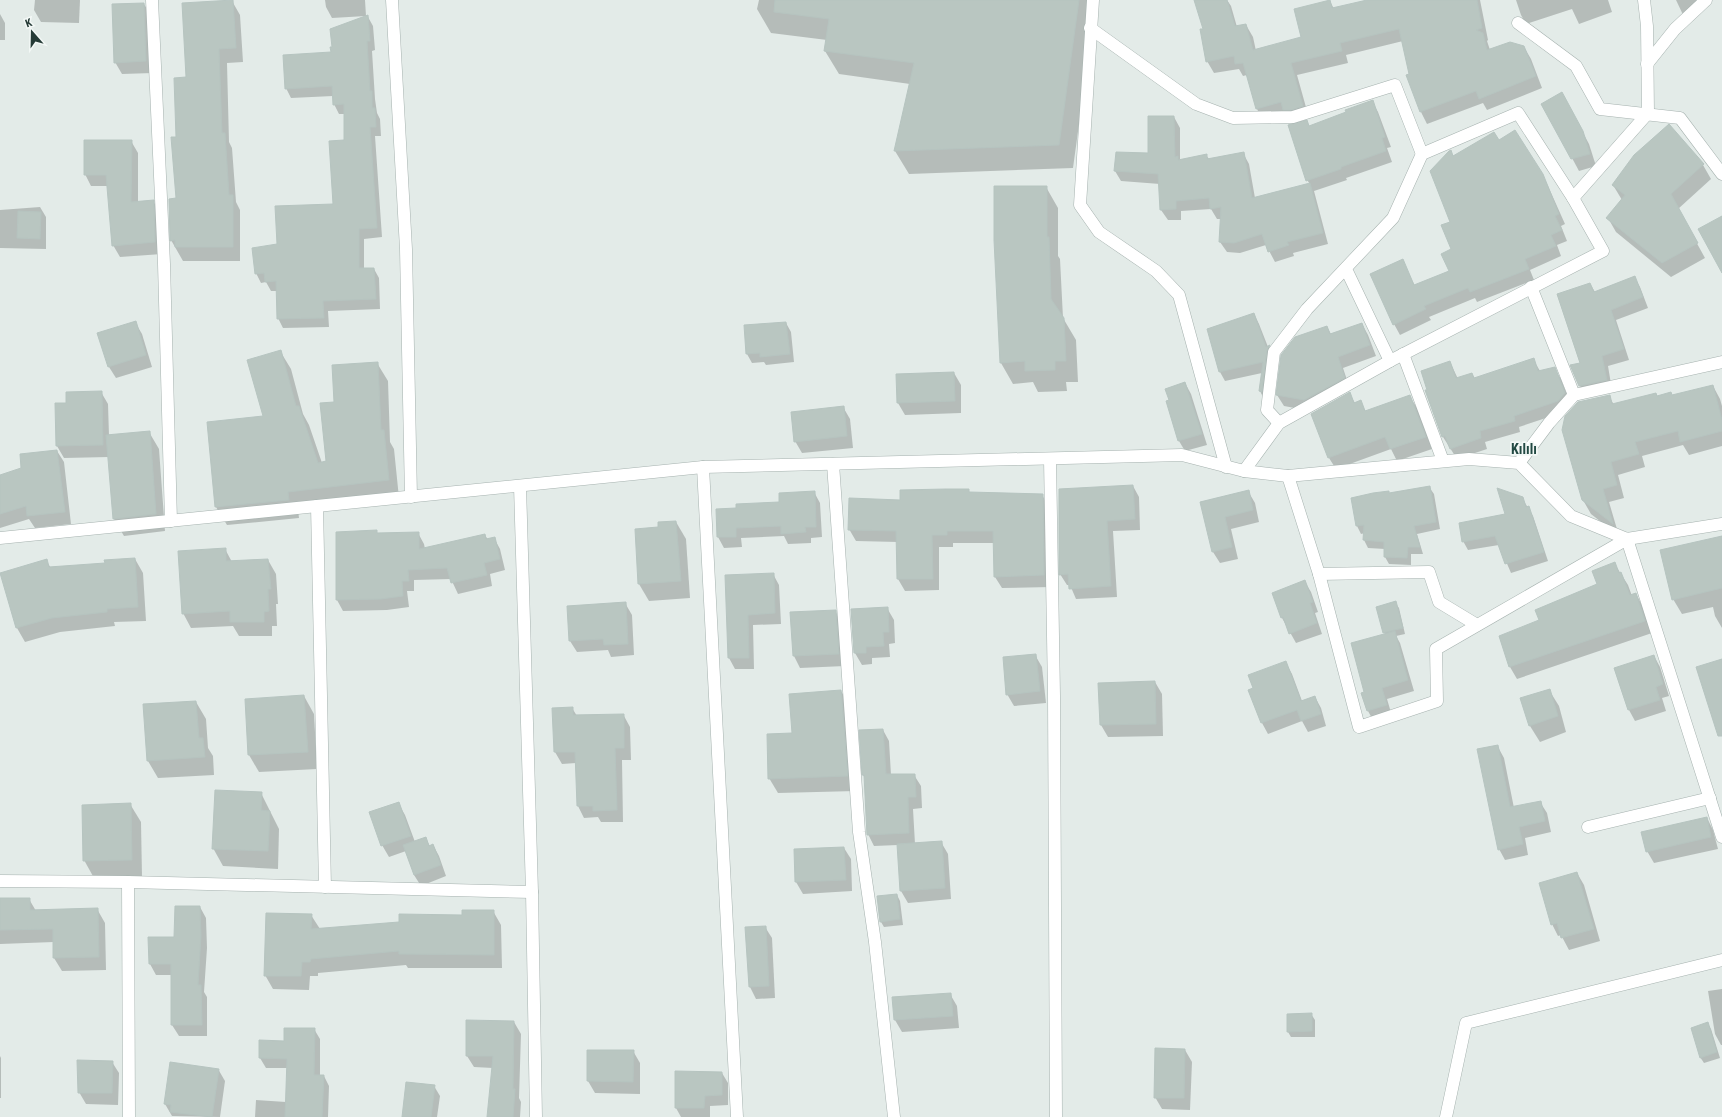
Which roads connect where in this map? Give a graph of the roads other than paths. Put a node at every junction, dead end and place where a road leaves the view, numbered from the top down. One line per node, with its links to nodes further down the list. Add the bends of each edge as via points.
1 (152, 0): 31 (street, via 164,264)
2 (392, 0): 29 (street, via 406,249)
3 (1093, 0): 7 (street)
4 (1644, 0): 8 (street)
5 (1706, 0): 8 (street, via 1675,30)
6 (1518, 23): 9 (street, via 1576,66 1600,109)
7 (1090, 28): 10 (street, via 1196,104 1233,118 1294,117 1395,85); 25 (street, via 1080,205 1099,232 1156,271 1179,295)
8 (1647, 64): 9 (street)
9 (1648, 113): 11 (street, via 1680,118); 12 (street)
10 (1422, 154): 12 (street, via 1518,113); 13 (street, via 1393,218)
11 (1722, 174)
12 (1573, 198): 14 (street, via 1603,251)
13 (1346, 269): 16 (street); 19 (street, via 1307,309 1274,352 1268,410)
14 (1530, 287): 15 (street); 18 (street)
15 (1403, 354): 16 (street); 21 (street)
16 (1390, 361): 19 (street)
17 (1722, 362): 18 (street)
18 (1574, 395): 22 (street)
19 (1279, 423): 26 (street)
20 (1050, 459): 23 (street); 25 (street, via 1182,455); 49 (street)
21 (1443, 461): 22 (street, via 1469,458); 27 (street)
22 (1519, 463): 34 (street, via 1571,516)
23 (833, 464): 24 (street); 48 (street, via 859,832 875,942)
24 (703, 467): 28 (street); 47 (street)
25 (1226, 467): 26 (street)
26 (1244, 471): 27 (street)
27 (1288, 476): 35 (street)
28 (520, 486): 29 (street); 43 (street)
29 (411, 497): 30 (street)
30 (316, 506): 31 (street); 42 (street)
31 (171, 521): 33 (street)
32 (1722, 524): 34 (street)
33 (0, 538)
34 (1628, 539): 36 (street); 37 (street)
35 (1319, 574): 36 (street, via 1429,572 1439,602); 36 (street, via 1359,727 1437,701 1436,649)
36 (1477, 625)
37 (1710, 798): 38 (street); 39 (street)
38 (1588, 827)
39 (1722, 837)
40 (0, 881): 41 (street)
41 (128, 882): 42 (street); 45 (street)
42 (326, 887): 43 (street)
43 (532, 892): 46 (street)
44 (1722, 960): 50 (street, via 1466,1023)
45 (129, 1117)
46 (536, 1117)
47 (737, 1117)
48 (894, 1117)
49 (1056, 1117)
50 (1446, 1117)

